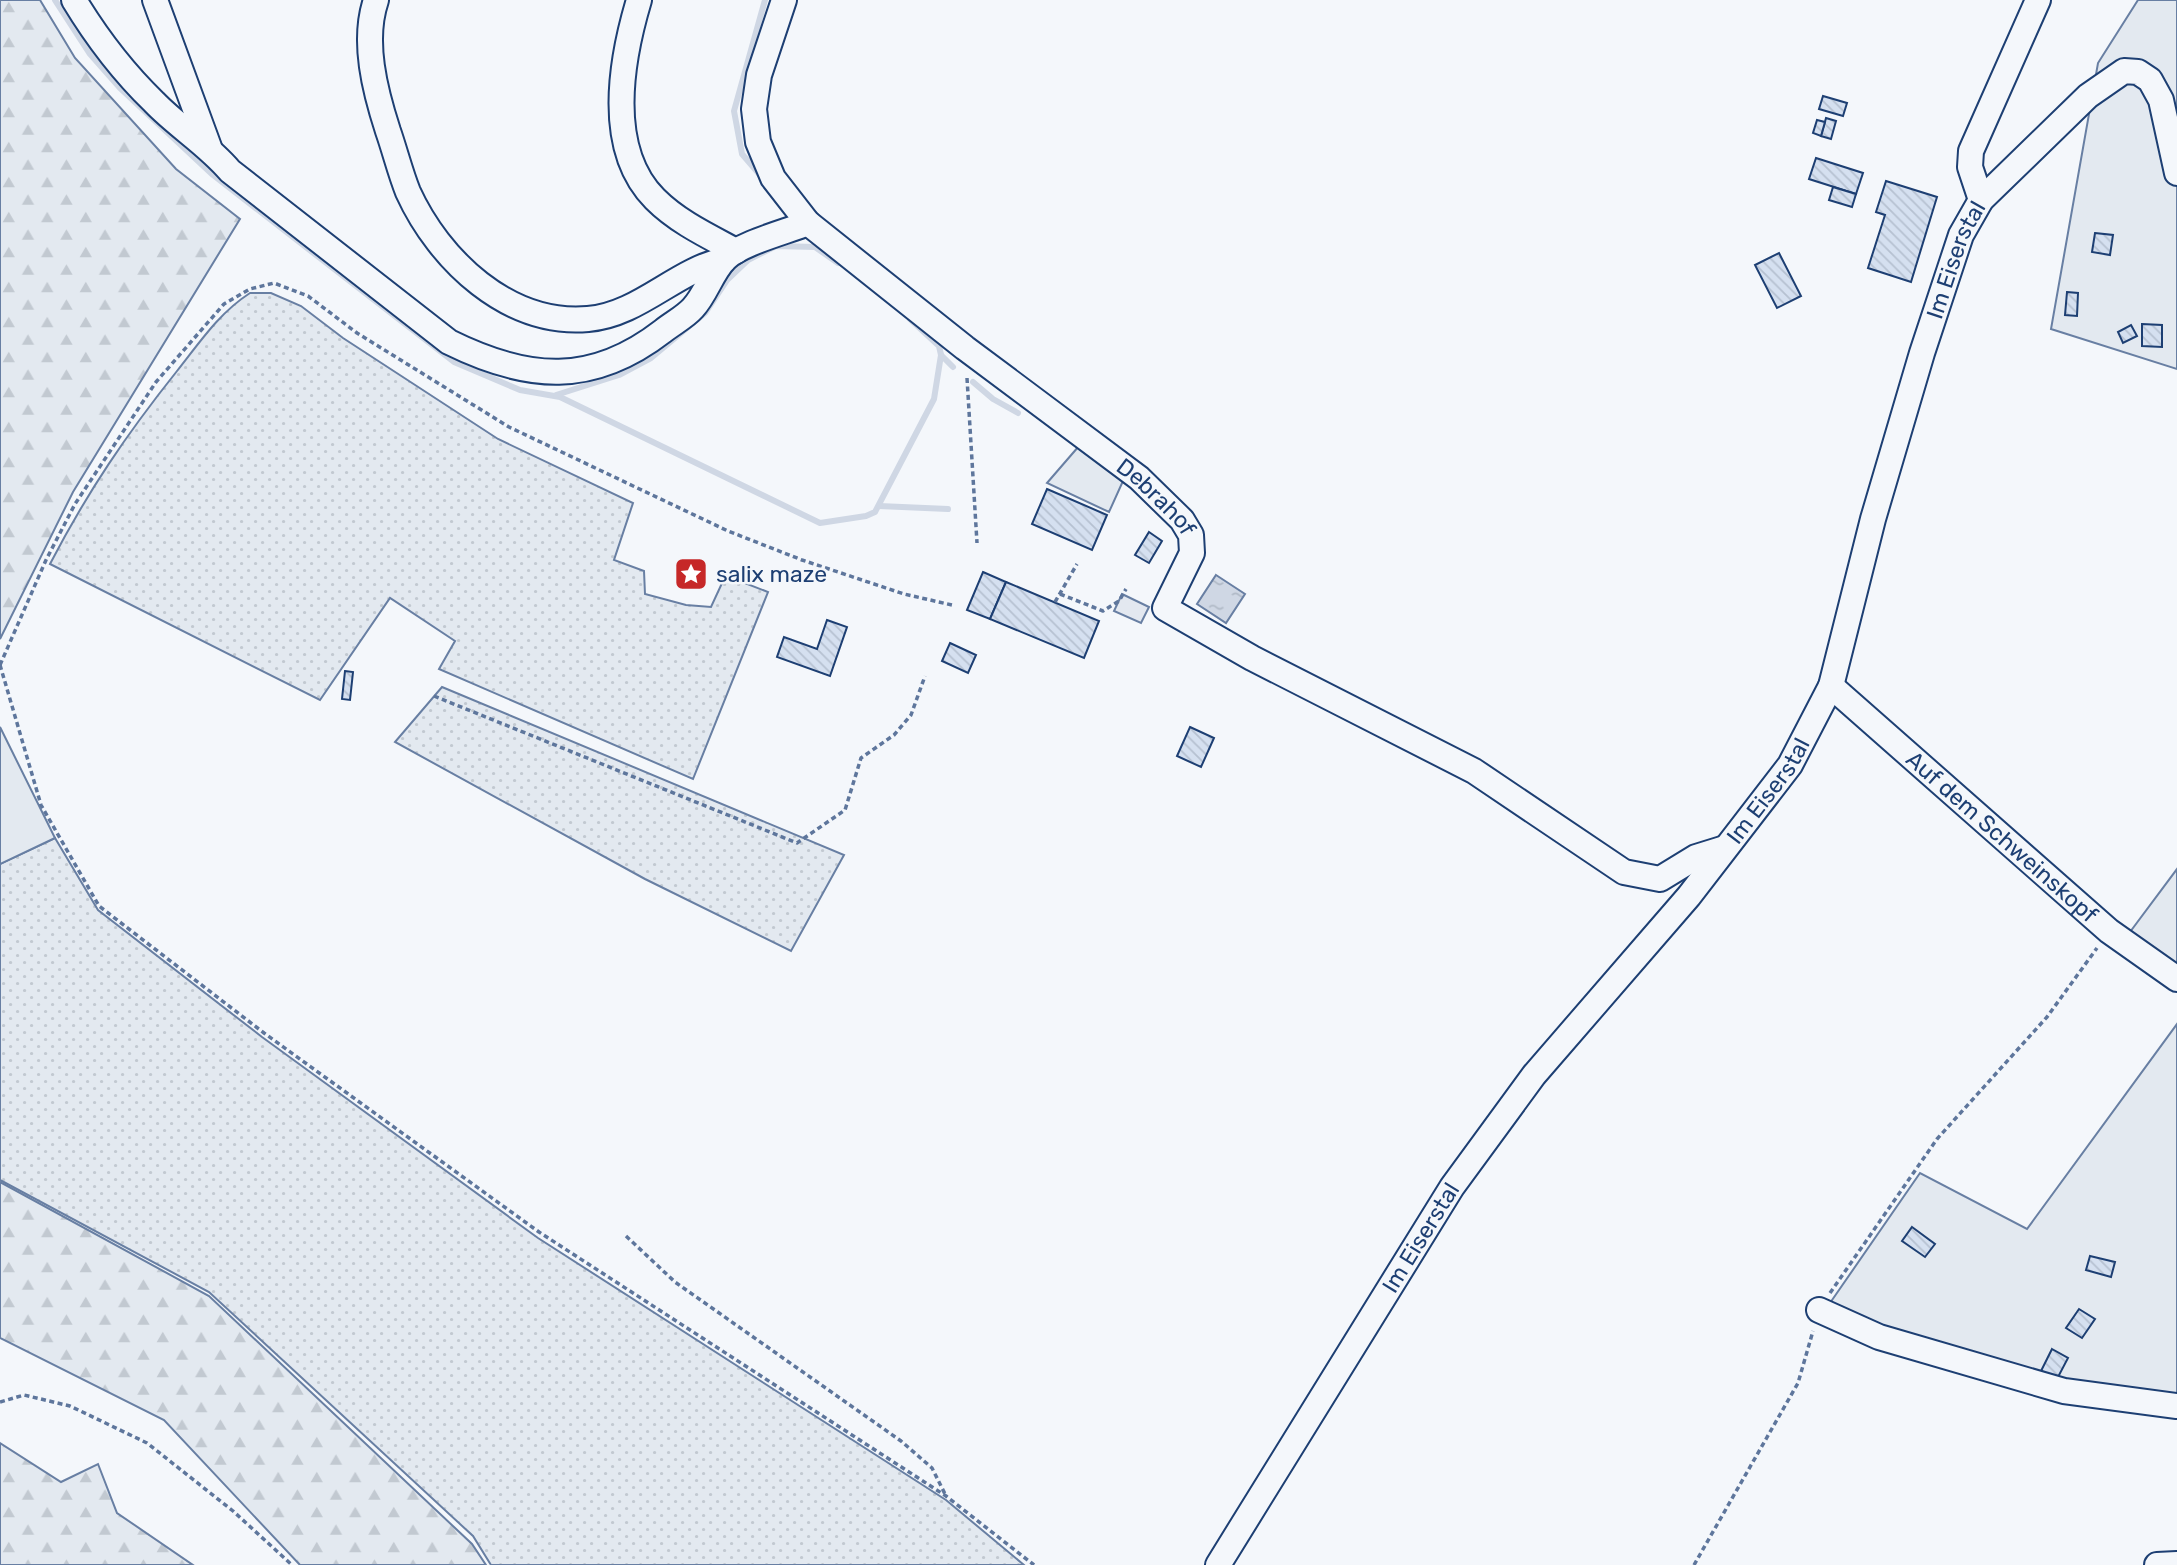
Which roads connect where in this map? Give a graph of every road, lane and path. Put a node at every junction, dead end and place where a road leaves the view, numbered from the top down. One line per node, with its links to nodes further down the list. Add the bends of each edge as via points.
1 (74, 0): 7 (street, via 102,47 155,103)
2 (155, 0): 7 (street)
3 (376, 0): 11 (street, via 369,36 380,106 408,192 442,249 488,291 544,317 589,320 626,308)
4 (639, 0): 11 (street, via 627,41 620,99 626,142 653,198)
5 (784, 0): 10 (street, Debrahof, via 759,75 754,109 758,142 773,178)
6 (2038, 0): 9 (street, via 1970,151 1970,167)
7 (209, 147): 11 (street, via 230,171 449,342 533,372 573,373 636,351 692,309)
8 (2177, 173): 9 (street, Im Eiserstal, via 2161,100 2150,80 2138,72 2124,71 2088,96)
9 (1981, 200): 21 (street, Im Eiserstal, via 1961,235 1922,353 1873,519)
10 (808, 223): 11 (street); 12 (street, Debrahof)
11 (730, 255)
12 (965, 348): 13 (path); 23 (street, Debrahof, via 1139,478 1182,520 1191,535 1192,553 1165,608 1252,659 1474,771 1624,872 1660,879 1696,857)
13 (977, 543)
14 (1077, 565): 16 (path)
15 (1126, 589): 16 (path, via 1119,601 1103,611)
16 (1060, 594): 17 (path)
17 (1055, 602)
18 (951, 605): 19 (path, via 802,560 716,525 509,427 357,333 308,296 274,283 250,289 224,304 156,382 75,503)
19 (0, 665): 30 (path, via 41,804 99,906 264,1033 539,1232)
20 (925, 676): 22 (path, via 911,715 894,735 860,758 845,810 797,843)
21 (1831, 686): 23 (street, Im Eiserstal, via 1790,765); 24 (street, Auf dem Schweinskopf)
22 (434, 695)
23 (1725, 848): 31 (street, Im Eiserstal, via 1534,1075 1461,1176)
24 (2109, 931): 25 (street, Auf dem Schweinskopf); 27 (path, via 2047,1017 1937,1139)
25 (2177, 978)
26 (626, 1236): 30 (path, via 675,1282 901,1441 932,1468)
27 (1819, 1310): 29 (street, via 1879,1337 2064,1391); 35 (path, via 1798,1383)
28 (0, 1402): 33 (path, via 24,1395 70,1406 147,1443)
29 (2177, 1406)
30 (946, 1496): 34 (path)
31 (1227, 1558)
32 (2177, 1564): 36 (street)
33 (292, 1565)
34 (1034, 1565)
35 (1694, 1565)
36 (2157, 1565)

